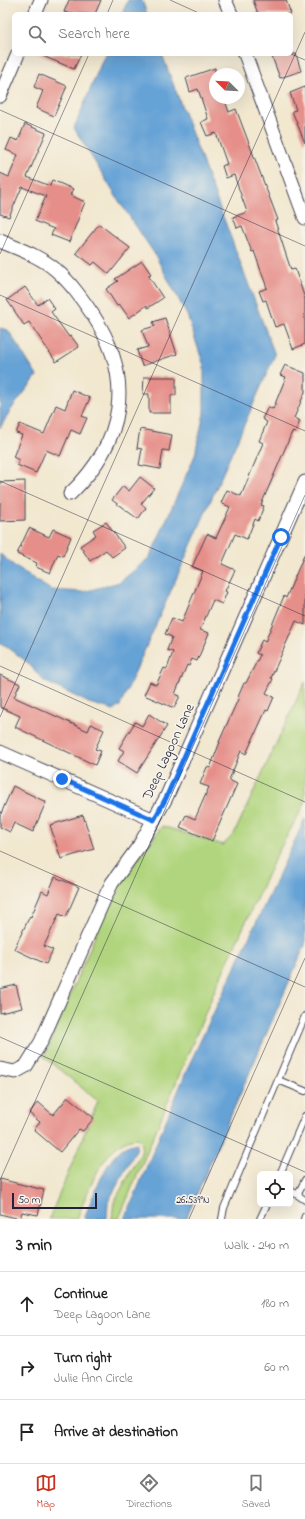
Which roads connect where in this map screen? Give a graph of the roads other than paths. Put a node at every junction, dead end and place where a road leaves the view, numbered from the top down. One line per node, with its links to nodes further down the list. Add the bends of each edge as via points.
1 (41, 0): 3 (street)
2 (225, 0): 4 (street)
3 (36, 12)
4 (230, 12)
5 (17, 56): 7 (street)
6 (246, 56): 8 (street)
7 (0, 96)
8 (305, 218)
9 (0, 241): 11 (street, via 44,261 67,280 101,328 112,350 118,373 118,402 114,429 103,454)
10 (305, 482): 13 (street, Deep Lagoon Lane, via 173,783)
11 (70, 494)
12 (0, 752): 13 (street)
13 (154, 820): 15 (street, Deep Lagoon Lane, via 112,883 54,1015 34,1054 26,1066 15,1072)
14 (305, 1016): 16 (lane)
15 (0, 1069)
16 (278, 1080): 17 (lane); 26 (lane, via 224,1208)
17 (305, 1091)
18 (305, 1116): 19 (lane)
19 (281, 1171)
20 (305, 1180): 22 (lane)
21 (293, 1192): 22 (lane)
22 (298, 1194): 23 (lane)
23 (305, 1200)
24 (266, 1207): 27 (lane)
25 (305, 1216): 28 (lane)
26 (222, 1219)
27 (260, 1219)
28 (304, 1219)

